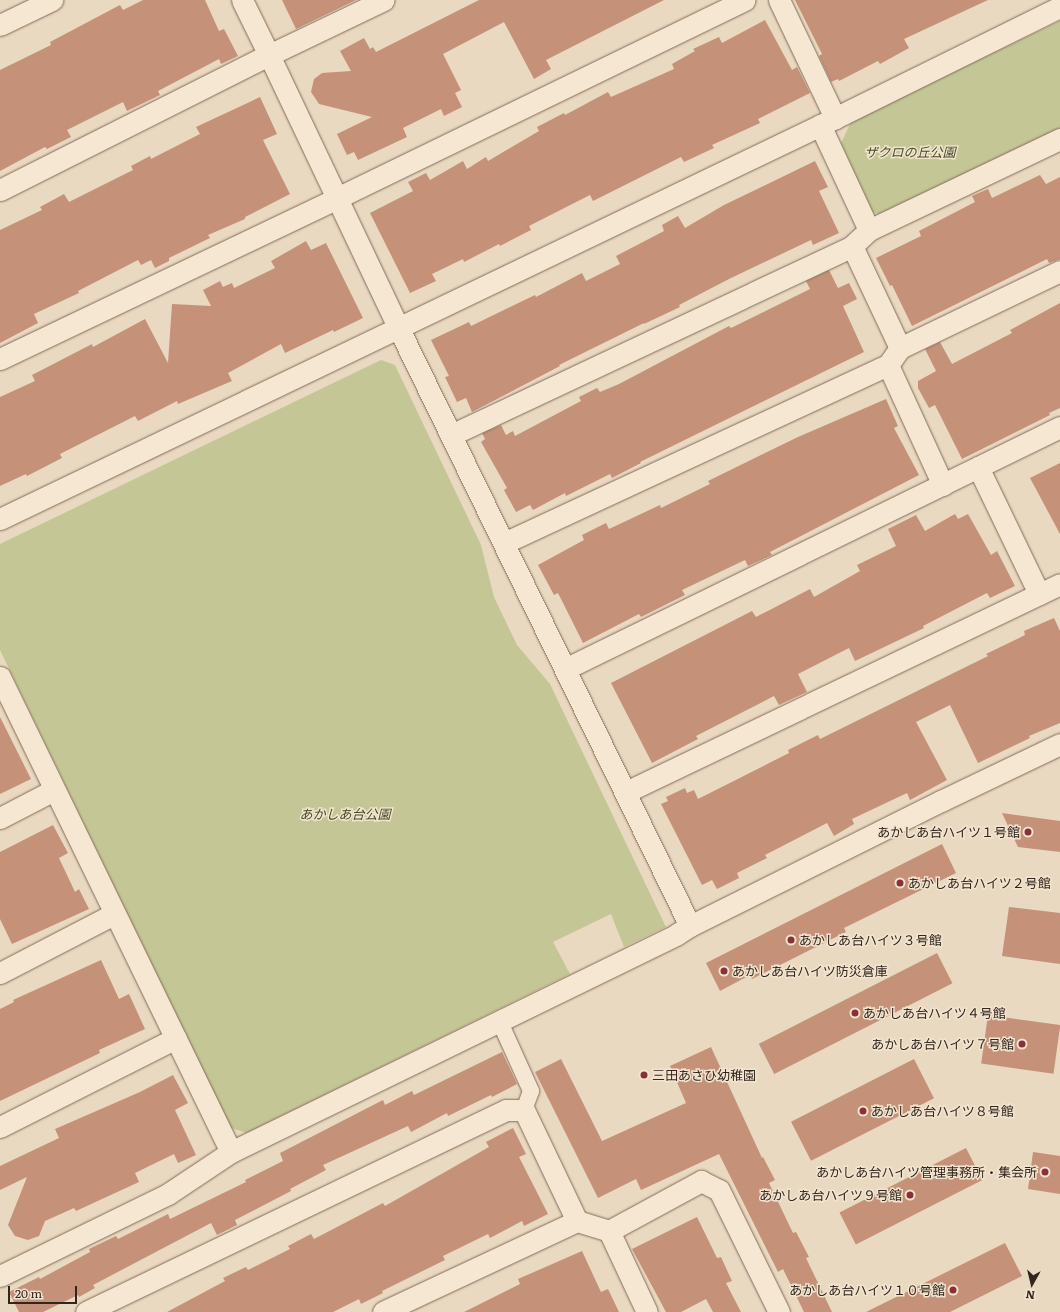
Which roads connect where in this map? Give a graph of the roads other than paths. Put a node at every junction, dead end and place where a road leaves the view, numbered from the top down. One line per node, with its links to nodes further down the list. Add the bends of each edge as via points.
1 (52, 0): 7 (street)
2 (242, 0): 8 (street)
3 (384, 0): 8 (street)
4 (779, 0): 9 (street)
5 (741, 1): 12 (street)
6 (1060, 7): 9 (street)
7 (0, 25)
8 (270, 55): 11 (street); 12 (street)
9 (827, 122): 13 (street); 16 (street)
10 (1060, 140): 13 (street)
11 (0, 190)
12 (337, 198): 16 (street); 18 (street)
13 (869, 230): 14 (street)
14 (852, 246): 17 (street); 21 (street)
15 (1060, 271): 17 (street)
16 (398, 326): 21 (street); 24 (street)
17 (900, 348): 19 (street)
18 (0, 359)
19 (888, 365): 23 (street); 25 (street)
20 (1060, 427): 22 (street)
21 (451, 435): 25 (street)
22 (978, 467): 23 (street); 26 (street)
23 (943, 484): 27 (street)
24 (0, 519)
25 (504, 543): 27 (street)
26 (1054, 589): 31 (street)
27 (566, 669): 31 (street)
28 (0, 678): 30 (street)
29 (1060, 744): 34 (street)
30 (54, 790): 32 (street); 33 (street)
31 (626, 792): 34 (street)
32 (0, 818)
33 (114, 914): 35 (street); 37 (street, via 148,977)
34 (690, 926): 36 (street)
35 (0, 973)
36 (500, 1020): 38 (street, via 531,1091); 40 (street)
37 (176, 1038): 39 (street); 40 (street)
38 (524, 1110): 41 (street); 44 (street, via 506,1110)
39 (0, 1127)
40 (232, 1152): 43 (street, via 168,1194)
41 (576, 1221): 42 (street); 45 (street)
42 (609, 1232): 46 (street); 47 (street, via 701,1180 719,1190)
43 (0, 1276)
44 (86, 1312)
45 (383, 1312)
46 (647, 1312)
47 (779, 1312)

